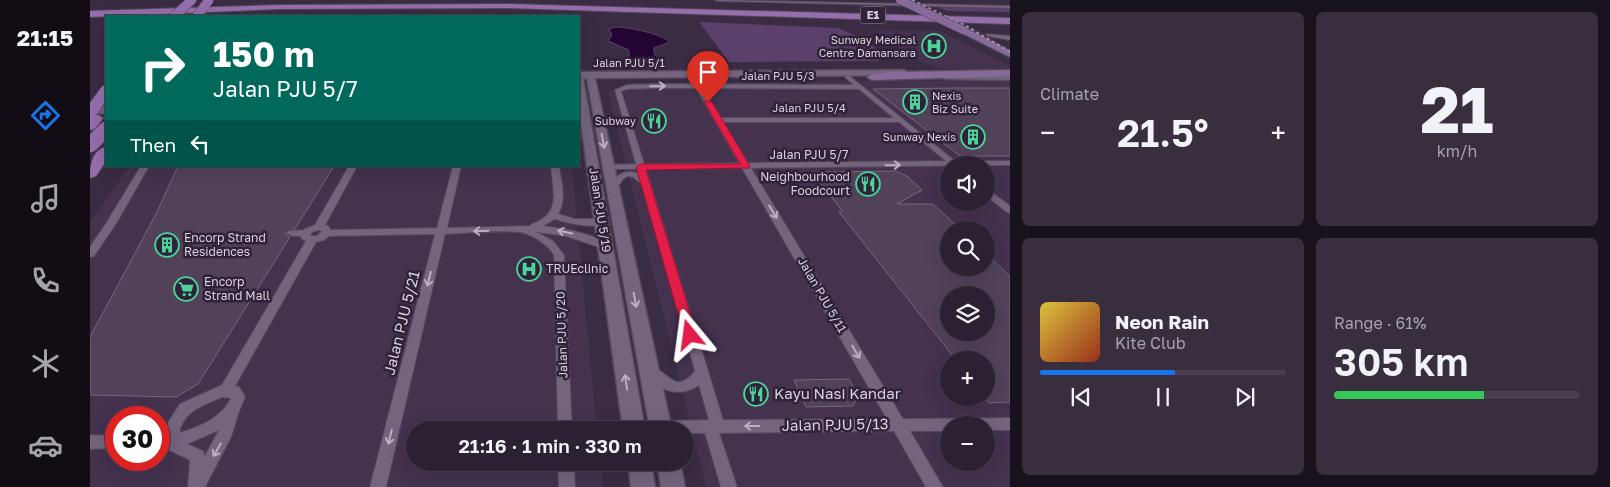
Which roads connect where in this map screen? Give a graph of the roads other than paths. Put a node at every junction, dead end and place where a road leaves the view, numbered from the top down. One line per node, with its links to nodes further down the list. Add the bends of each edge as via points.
1 (205, 0): 17 (highway, bridge)
2 (210, 0): 18 (highway, bridge)
3 (218, 0): 19 (highway)
4 (718, 0): 12 (street)
5 (900, 0): 25 (main road, bridge)
6 (909, 0): 25 (main road)
7 (926, 0): 12 (street)
8 (990, 1): 12 (street, via 985,4)
9 (191, 3): 11 (highway, E1); 16 (highway, bridge); 22 (highway, E1, via 546,3)
10 (468, 6): 15 (highway, E1, via 289,7); 20 (highway, via 334,10); 24 (highway, E1)
11 (93, 7)
12 (991, 7): 13 (street)
13 (1010, 7)
14 (105, 15): 21 (highway, E1)
15 (112, 15)
16 (175, 15)
17 (193, 15)
18 (198, 15)
19 (207, 15)
20 (293, 15)
21 (90, 16): 23 (highway)
22 (1010, 16)
23 (105, 17)
24 (1010, 21)
25 (970, 31): 26 (main road); 29 (main road); 30 (main road)
26 (988, 35): 27 (street); 28 (main road)
27 (1010, 38)
28 (1010, 42)
29 (1010, 47)
30 (1010, 54)
31 (1008, 75): 33 (street, Jalan PJU 5/1); 33 (main road); 35 (street, Jalan PJU 5/1)
32 (848, 77): 33 (street, Jalan PJU 5/1); 36 (street, Jalan PJU 5/1); 38 (street)
33 (872, 77)
34 (621, 78): 35 (street, Jalan PJU 5/1); 35 (street, via 603,82); 36 (street, Jalan PJU 5/1)
35 (583, 81): 56 (street, Jalan PJU 5/19, one-way to 56); 64 (street, Jalan PJU 5/19)
36 (839, 82): 37 (street, Jalan PJU 5/3); 38 (street, Jalan PJU 5/3)
37 (698, 86): 41 (street, Jalan PJU 5/11); 57 (street, Jalan PJU 5/3, one-way to 37, via 618,90 627,87)
38 (859, 87): 42 (street)
39 (105, 95): 40 (highway, bridge)
40 (99, 116): 44 (highway)
41 (718, 120): 42 (street, Jalan PJU 5/4); 51 (street, Jalan PJU 5/11)
42 (899, 120): 46 (street)
43 (105, 144): 47 (highway)
44 (90, 146)
45 (105, 152): 58 (highway)
46 (944, 156)
47 (90, 161)
48 (995, 163): 49 (street, Jalan PJU 5/7)
49 (1010, 163)
50 (940, 164): 51 (street, Jalan PJU 5/7, one-way to 50)
51 (746, 166): 57 (street, Jalan PJU 5/7); 79 (street, Jalan PJU 5/11, one-way to 79)
52 (144, 167): 71 (street)
53 (353, 167): 66 (street)
54 (457, 167): 67 (street, Jalan PJU 5/21)
55 (555, 167): 63 (street, via 558,207)
56 (609, 167): 57 (street, Jalan PJU 5/7); 60 (street, Jalan PJU 5/19)
57 (641, 167): 59 (street)
58 (90, 173)
59 (647, 184): 60 (street, via 637,175 623,175); 73 (street)
60 (613, 188): 72 (street, Jalan PJU 5/19, one-way to 72)
61 (995, 198): 62 (street)
62 (1010, 210)
63 (555, 216): 64 (street, via 574,222); 65 (street, via 545,223)
64 (601, 222): 70 (street, Jalan PJU 5/19)
65 (522, 229): 67 (street, one-way to 67); 70 (street, one-way to 65, via 563,231); 76 (street, Jalan PJU 5/20, via 551,242 559,255)
66 (323, 230): 67 (street); 69 (street, via 319,238)
67 (441, 232): 92 (street, Jalan PJU 5/21, one-way to 92)
68 (292, 233): 69 (street)
69 (308, 236): 74 (street)
70 (605, 246): 77 (street, Jalan PJU 5/19, one-way to 70)
71 (90, 254)
72 (649, 366): 73 (street, via 659,380 679,388 696,381); 78 (street, Jalan PJU 5/19)
73 (701, 373): 81 (street)
74 (226, 390): 75 (street, via 234,391 238,397); 83 (street, via 215,392 185,408)
75 (232, 411): 84 (street, via 204,430); 91 (street, one-way to 91, via 224,437)
76 (565, 421)
77 (633, 421)
78 (659, 421)
79 (898, 424): 80 (street, Jalan PJU 5/13); 81 (street, Jalan PJU 5/13, one-way to 81); 97 (street, Jalan PJU 5/11)
80 (1010, 424)
81 (714, 427): 82 (street, Jalan PJU 5/13); 96 (street)
82 (694, 428)
83 (170, 433)
84 (170, 441)
85 (90, 442): 86 (street)
86 (105, 442)
87 (170, 445): 91 (street, via 198,456)
88 (566, 471): 93 (street)
89 (640, 471): 94 (street)
90 (670, 471): 95 (street)
91 (196, 487)
92 (378, 487)
93 (567, 487)
94 (643, 487)
95 (673, 487)
96 (728, 487)
97 (935, 487)

